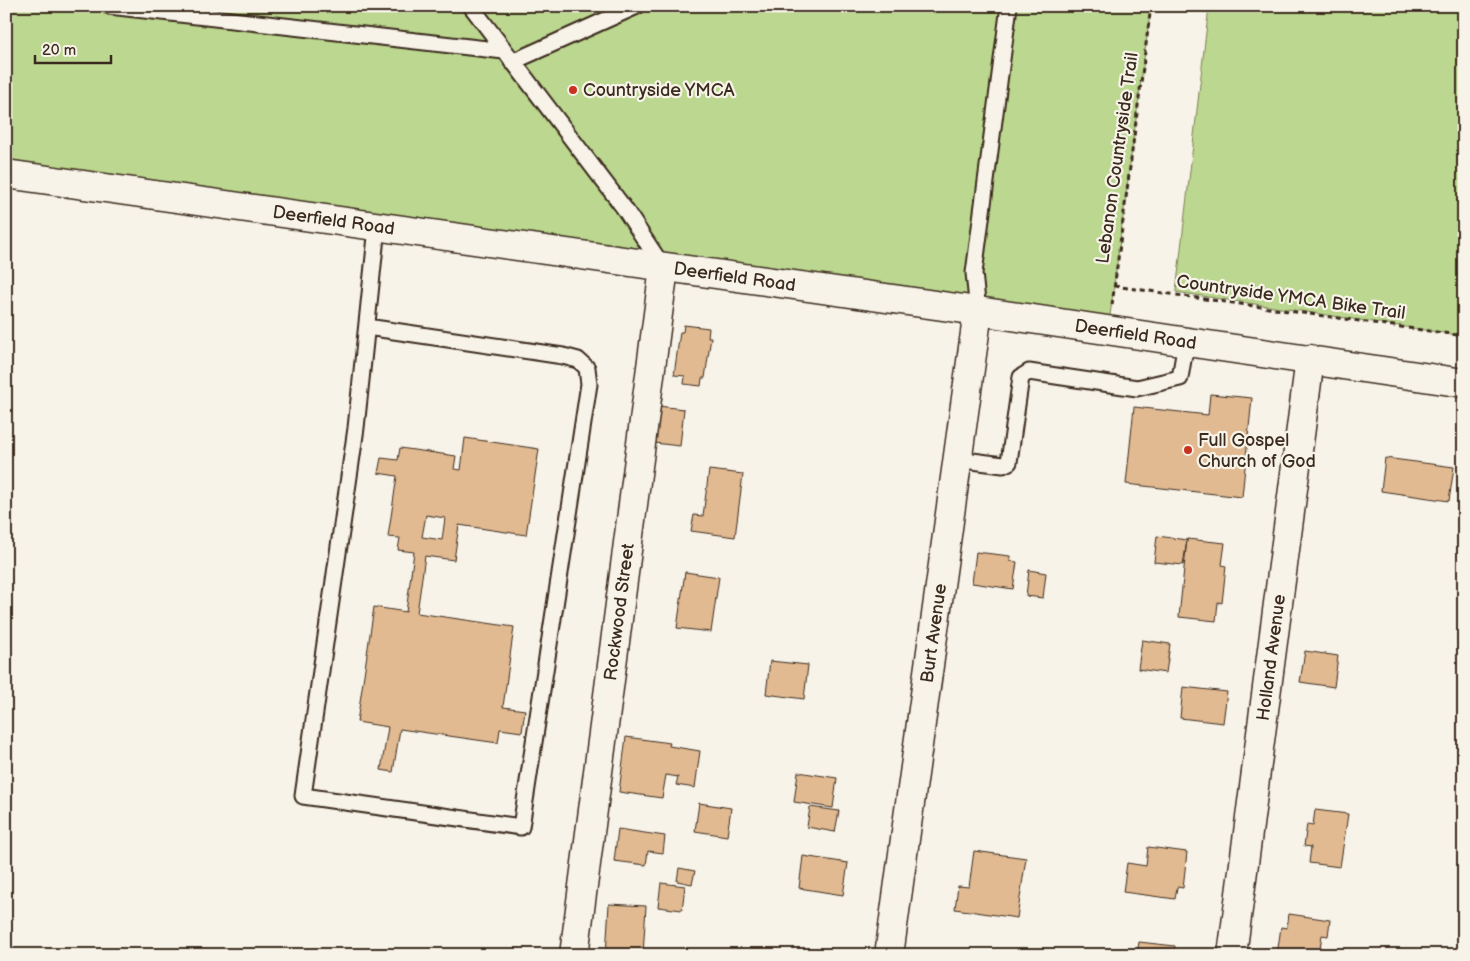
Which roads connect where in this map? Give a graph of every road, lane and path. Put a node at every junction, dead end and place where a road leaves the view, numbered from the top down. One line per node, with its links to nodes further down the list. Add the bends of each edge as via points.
1 (471, 6): 6 (lane)
2 (637, 6): 6 (lane)
3 (1009, 6): 11 (lane, via 974,273)
4 (1151, 6): 10 (path, Lebanon Countryside Trail)
5 (116, 7): 6 (lane)
6 (508, 56): 9 (lane, via 624,208)
7 (6, 174): 8 (street, Deerfield Road)
8 (377, 227): 9 (street, Deerfield Road); 13 (lane)
9 (664, 268): 11 (street, Deerfield Road); 19 (street, Rockwood Street)
10 (1114, 286): 12 (path, Lebanon Countryside Trail); 14 (path, Countryside YMCA Bike Trail)
11 (978, 312): 15 (street, Deerfield Road); 18 (street, Burt Avenue)
12 (1111, 314)
13 (367, 327): 13 (lane, via 356,428 303,796 521,826 589,384 588,368 578,360 563,356)
14 (1464, 336)
15 (1186, 342): 16 (street, Deerfield Road); 18 (lane, via 1180,378 1137,388 1029,372 1021,377 1009,462 1004,465)
16 (1310, 359): 17 (street, Deerfield Road); 21 (street, Holland Avenue)
17 (1464, 383)
18 (957, 459): 20 (street, Burt Avenue)
19 (574, 955)
20 (889, 955)
21 (1232, 955)

